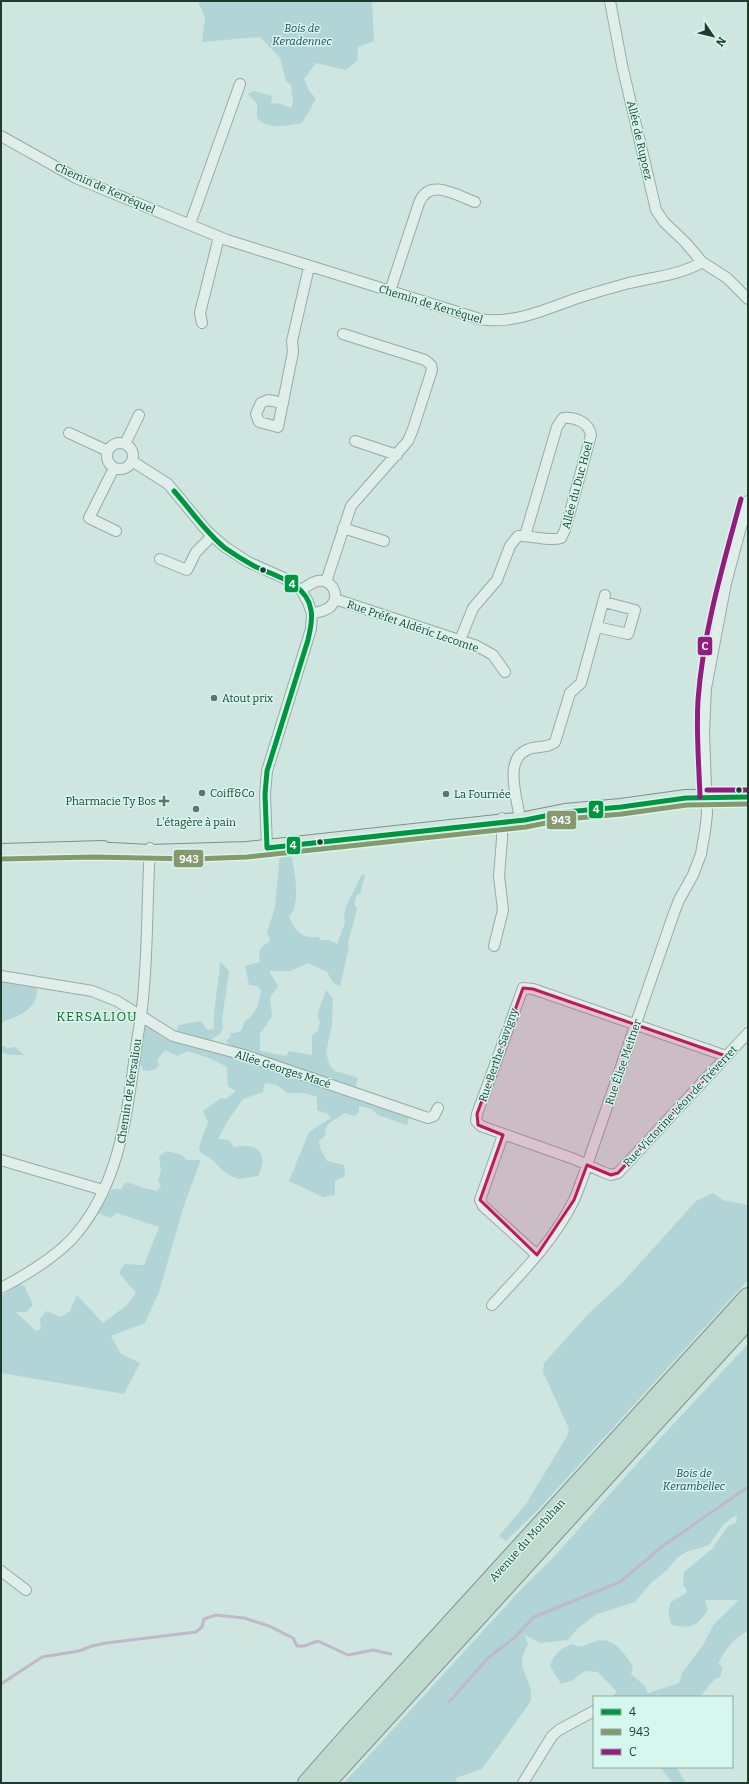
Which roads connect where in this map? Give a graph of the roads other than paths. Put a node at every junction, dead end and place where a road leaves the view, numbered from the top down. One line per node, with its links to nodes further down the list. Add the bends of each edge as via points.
1 (610, 1): 7 (street, Allée de Rupoez, via 622,65 656,210)
2 (240, 84): 5 (street)
3 (1, 136): 5 (street, Chemin de Kerréquel, via 76,178)
4 (475, 202): 9 (street, via 437,188 425,192)
5 (190, 224): 6 (street, Chemin de Kerréquel)
6 (219, 237): 8 (street, Chemin de Kerréquel); 11 (street, via 200,312)
7 (702, 262): 9 (street, Chemin de Kerréquel, via 562,305 498,321 474,318); 10 (street, via 727,278)
8 (309, 267): 9 (street, Chemin de Kerréquel); 13 (street, via 292,341 293,352)
9 (390, 291)
10 (748, 299)
11 (202, 323)
12 (343, 334): 19 (street, via 425,360 431,365 432,370 413,429)
13 (283, 403)
14 (139, 415): 17 (street)
15 (68, 434): 18 (street)
16 (356, 441): 19 (street)
17 (125, 444): 18 (street, via 113,445); 20 (street, via 132,453)
18 (108, 451): 21 (street, via 107,459)
19 (397, 455): 23 (street, via 357,497)
20 (132, 461): 21 (street, via 123,469); 25 (street, via 164,481)
21 (114, 468): 24 (street, via 89,518)
22 (748, 501): 36 (street, Rue Élise Meitner, via 726,583 707,681 704,732)
23 (343, 528): 27 (street); 29 (street)
24 (116, 531)
25 (212, 536): 28 (street, via 196,552 187,570); 30 (street, via 245,560 284,578)
26 (525, 536): 26 (street, Allée du Duc Hoel, via 557,427 563,418 583,422 590,429 590,435 561,538 552,540); 34 (street, via 518,536 510,546 497,580 473,608)
27 (384, 541)
28 (160, 559)
29 (326, 582): 30 (street, via 317,581); 31 (street, via 335,590)
30 (301, 590): 32 (street)
31 (334, 599): 32 (street, via 330,606); 34 (street, Rue Préfet Aldéric Lecomte)
32 (312, 614): 40 (street, via 308,640 267,772)
33 (597, 627): 33 (street, via 605,599 635,610 628,634); 38 (street, via 581,683 570,693 555,742 551,746 534,747 523,751 514,762)
34 (460, 640): 35 (street, Rue Préfet Aldéric Lecomte, via 490,653)
35 (505, 672)
36 (706, 797): 37 (main road); 38 (main road); 46 (street, Rue Élise Meitner, via 707,814 701,854 679,900)
37 (748, 797)
38 (520, 817): 39 (main road)
39 (502, 819): 40 (main road); 43 (street, via 499,876 502,915)
40 (267, 843): 41 (main road, via 207,852)
41 (150, 849): 42 (main road); 45 (street, Chemin de Kersaliou)
42 (1, 852)
43 (494, 946)
44 (1, 976): 45 (street, Allée Georges Macé, via 92,991)
45 (141, 1016): 49 (street, Allée Georges Macé, via 164,1032 179,1038 244,1055 428,1118 434,1116); 53 (street, Chemin de Kersaliou, via 122,1137 115,1164)
46 (636, 1024): 48 (street); 50 (street, Rue Berthe Savigny, via 533,989 523,988 476,1121 481,1126); 52 (street, Rue Élise Meitner)
47 (748, 1033): 48 (street, Rue Victorine Léon de Tréverret)
48 (726, 1056): 52 (street, Rue Victorine Léon de Tréverret, via 618,1173 610,1174)
49 (438, 1108)
50 (503, 1135): 52 (street, Rue Berthe Savigny); 54 (street, via 480,1200 483,1206)
51 (1, 1160): 53 (street)
52 (587, 1165): 54 (street, Rue Élise Meitner, via 574,1200)
53 (103, 1190): 55 (street, Chemin de Kersaliou, via 85,1222 62,1249)
54 (537, 1255): 57 (street, Rue Élise Meitner)
55 (1, 1288)
56 (748, 1297): 62 (highway, Avenue du Morbihan)
57 (492, 1305)
58 (748, 1320): 63 (highway, Avenue du Morbihan)
59 (1, 1571): 60 (street)
60 (26, 1590)
61 (593, 1712): 64 (street, via 552,1736)
62 (307, 1783)
63 (326, 1783)
64 (523, 1783)

